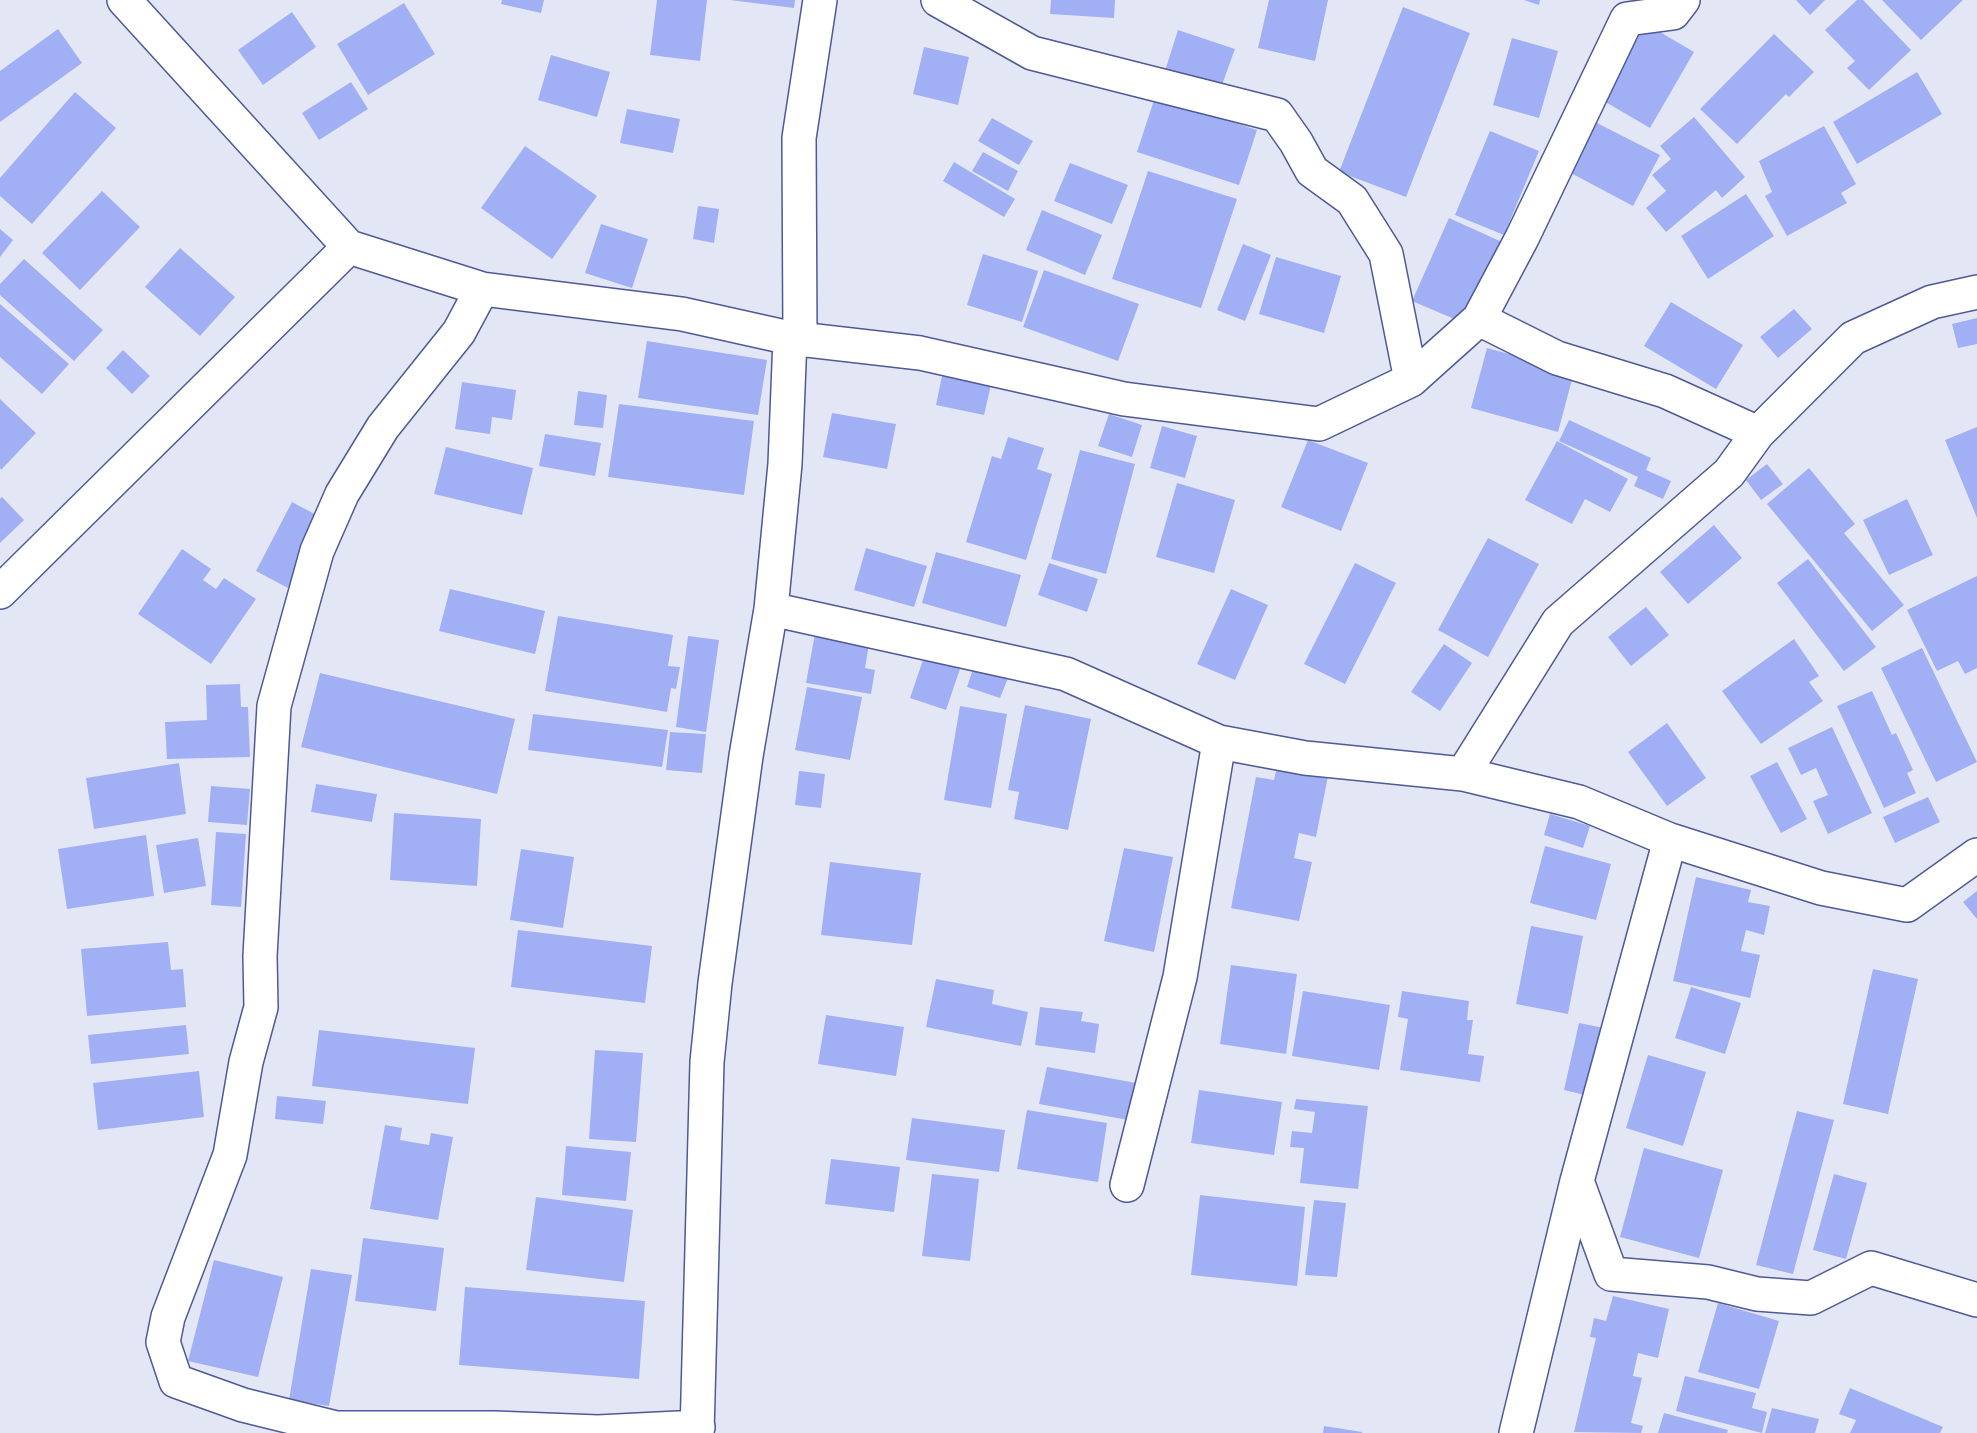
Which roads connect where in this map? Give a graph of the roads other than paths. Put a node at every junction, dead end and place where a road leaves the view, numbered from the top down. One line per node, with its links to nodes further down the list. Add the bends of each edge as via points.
1 (124, 0): 6 (street)
2 (820, 0): 10 (street, via 798,138)
3 (938, 0): 11 (street, via 1032,53 1277,114 1312,171 1352,200 1386,254)
4 (1683, 0): 5 (street, via 1673,13)
5 (1618, 10): 9 (street, via 1522,238)
6 (348, 247): 7 (street); 13 (street)
7 (482, 289): 10 (street, via 682,314); 22 (street, via 459,332 383,427 342,494 317,551 274,706 260,956 261,1007 246,1062 230,1155 168,1317 163,1342 176,1381 243,1405 336,1428)
8 (1977, 292): 12 (street, via 1932,302 1853,338)
9 (1479, 319): 11 (street); 12 (street, via 1557,358 1665,391)
10 (795, 338): 11 (street, via 920,353 1124,399 1319,424); 14 (street)
11 (1411, 380)
12 (1758, 433): 16 (street, via 1729,473 1558,622)
13 (0, 592)
14 (771, 609): 15 (street, via 1066,674); 22 (street, via 745,768 707,1062)
15 (1219, 742): 16 (street, via 1305,758); 20 (street, via 1180,977)
16 (1463, 774): 17 (street, via 1579,802)
17 (1670, 840): 18 (street, via 1821,888 1907,905); 19 (street)
18 (1977, 855)
19 (1577, 1181): 21 (street, via 1611,1274 1708,1282 1757,1294 1811,1298 1871,1268); 23 (street)
20 (1127, 1185)
21 (1977, 1300)
22 (698, 1430)
23 (1516, 1433)

